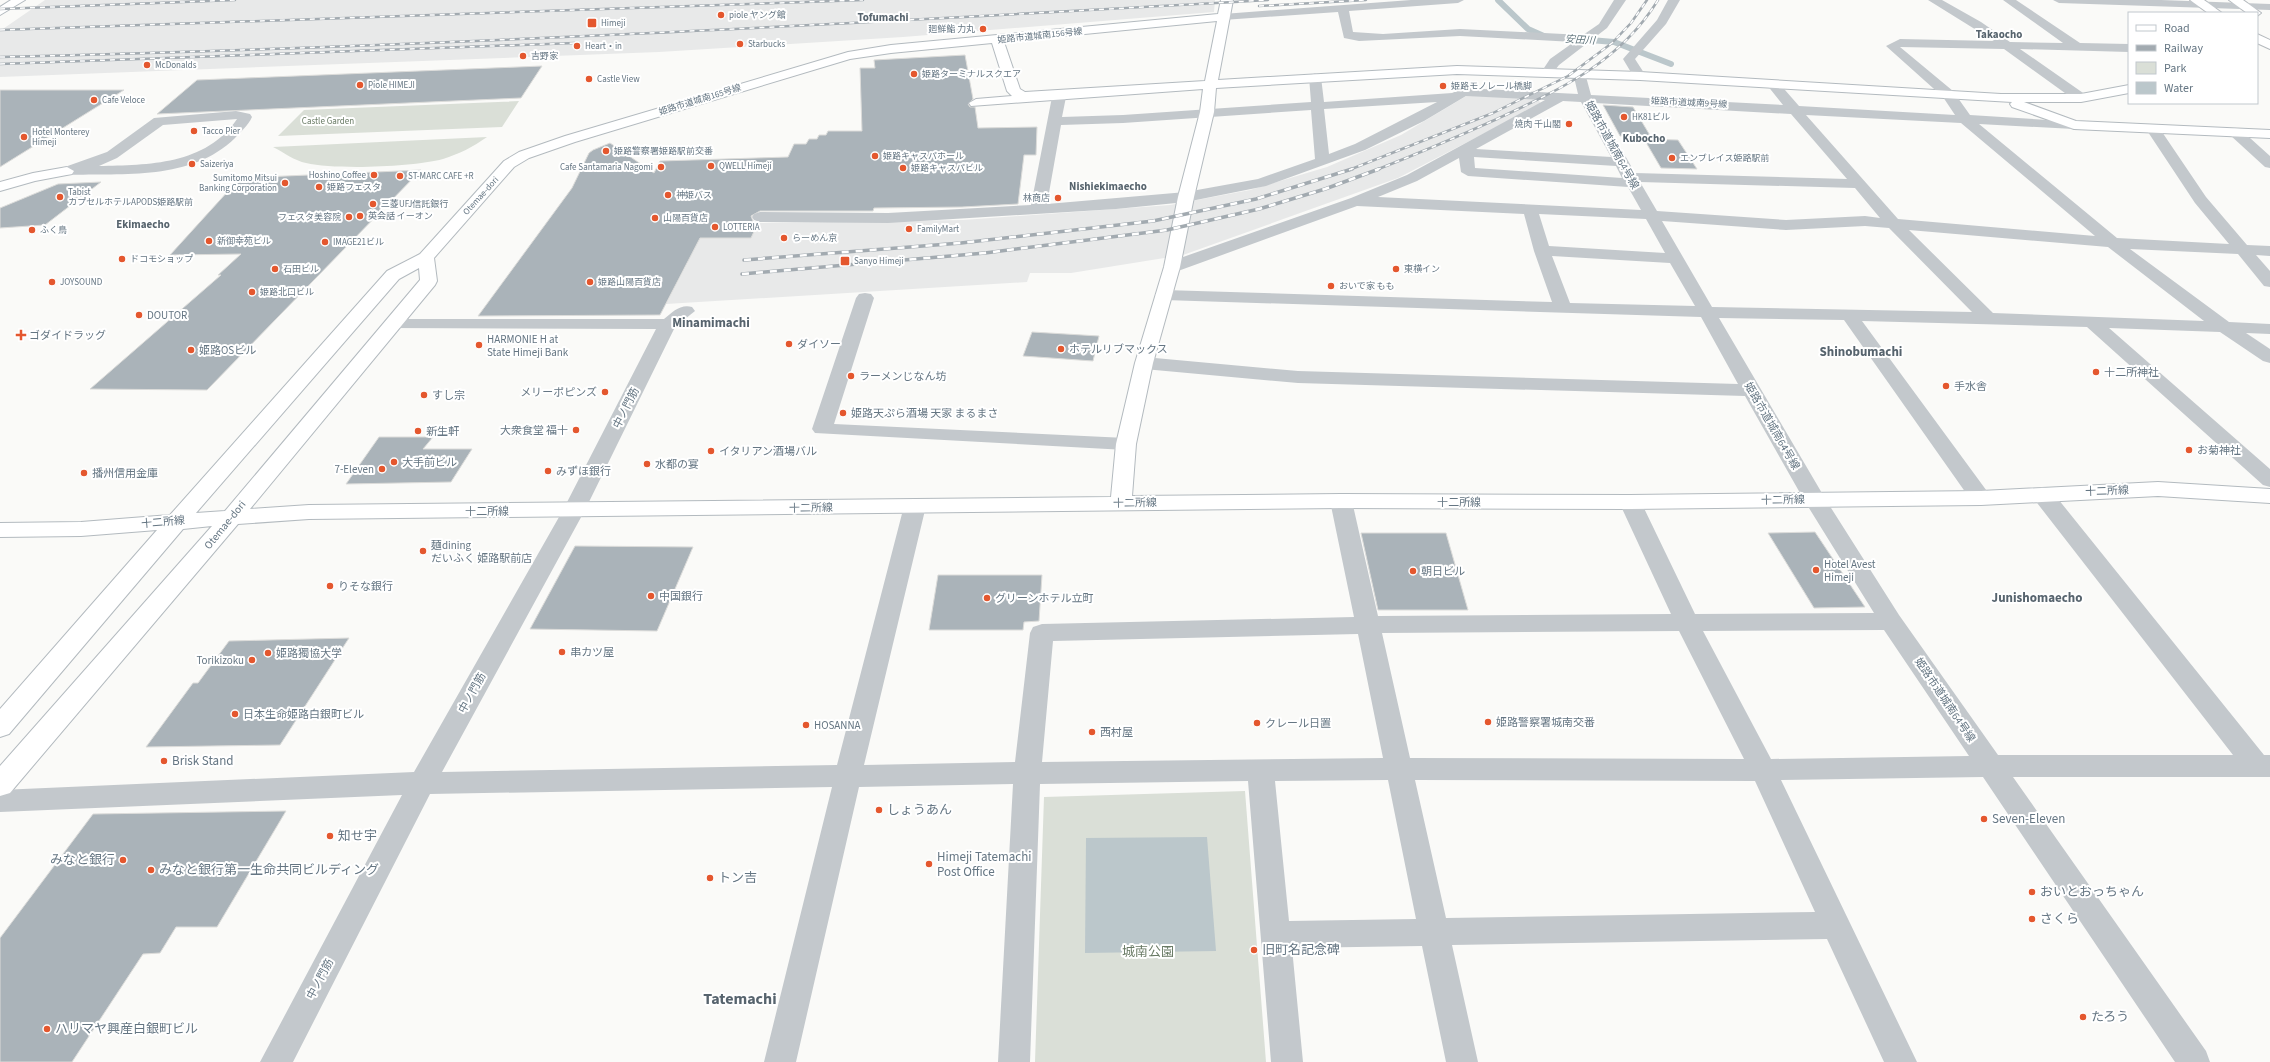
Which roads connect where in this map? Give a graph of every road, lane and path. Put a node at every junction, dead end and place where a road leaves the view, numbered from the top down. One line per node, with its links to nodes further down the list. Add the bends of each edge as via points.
1 (19, 0): 14 (street)
2 (1227, 0): 17 (street)
3 (1458, 0): 12 (street)
4 (1620, 0): 18 (street, via 1603,26)
5 (1674, 0): 27 (street, via 1662,22 1629,59)
6 (1934, 0): 20 (street, via 1977,24)
7 (2009, 0): 21 (street)
8 (2059, 0): 9 (street)
9 (2118, 1): 10 (street)
10 (2199, 2): 11 (street); 15 (street)
11 (2240, 3): 13 (street); 16 (street)
12 (1343, 7): 17 (street); 18 (street, via 1348,35 1361,38 1442,33 1521,34)
13 (2270, 7)
14 (0, 12)
15 (2214, 12)
16 (2252, 12)
17 (1223, 17): 19 (street, 姫路市道城南156号線); 30 (street)
18 (1586, 39): 25 (street, via 1554,62)
19 (997, 40): 23 (street, 姫路市道城南156号線); 36 (street, via 1013,89 1022,96)
20 (2005, 45): 21 (street); 32 (street, via 1900,43 1892,46); 39 (street)
21 (2077, 47): 22 (street)
22 (2128, 48)
23 (857, 54): 50 (street, 姫路市道城南165号線)
24 (1457, 70): 25 (street); 28 (street); 33 (street)
25 (1548, 71): 26 (street)
26 (1579, 73): 27 (street); 37 (street, 姫路市道城南64号線)
27 (1640, 76): 29 (street)
28 (1315, 77): 30 (street); 41 (street)
29 (1773, 85): 32 (street); 42 (street)
30 (1210, 86): 34 (street); 43 (street)
31 (2128, 89): 39 (street)
32 (1948, 94): 38 (street); 44 (street)
33 (1459, 95): 35 (street, 姫路市道城南9号線); 41 (street, 姫路市道城南9号線); 52 (street, via 1360,147)
34 (1059, 97): 36 (street); 45 (street)
35 (1561, 97): 37 (street, 姫路市道城南9号線); 51 (street)
36 (1041, 98): 40 (street)
37 (1585, 98): 42 (street, 姫路市道城南9号線); 55 (street, 姫路市道城南64号線)
38 (2001, 98): 39 (street); 46 (street)
39 (2081, 98)
40 (976, 103)
41 (1317, 105): 43 (street, 姫路市道城南9号線); 52 (street)
42 (1792, 108): 44 (street, 姫路市道城南9号線); 56 (street)
43 (1207, 112): 45 (street, 姫路市道城南9号線, via 1123,120); 58 (street)
44 (1966, 120): 46 (street, 姫路市道城南9号線); 65 (street)
45 (1055, 121): 60 (street)
46 (2074, 125): 47 (street)
47 (2153, 128): 48 (street); 66 (street, via 2200,200)
48 (2236, 132): 49 (street); 53 (street)
49 (2270, 134)
50 (544, 148): 69 (street, Otemae-dori, via 509,164)
51 (1464, 152): 55 (street); 55 (street, via 1468,172); 59 (street, via 1412,178)
52 (1322, 160): 58 (street, via 1261,183)
53 (2270, 164)
54 (67, 171): 54 (street, via 112,155 158,121 236,115 245,118 207,153 190,161 166,166); 57 (street, via 33,177)
55 (1628, 174): 56 (street); 62 (street, 姫路市道城南64号線)
56 (1859, 184): 64 (street)
57 (0, 187)
58 (1186, 196): 60 (street); 71 (street)
59 (1356, 201): 61 (street); 71 (street)
60 (1038, 209): 63 (street, via 888,218)
61 (1530, 209): 62 (street); 67 (street)
62 (1651, 215): 64 (street, via 1786,224 1865,221); 70 (street, 姫路市道城南64号線)
63 (760, 217)
64 (1894, 223): 65 (street); 78 (street)
65 (2115, 243): 66 (street); 81 (street)
66 (2244, 250): 68 (street); 72 (street)
67 (1542, 251): 70 (street); 75 (street)
68 (2270, 251)
69 (426, 257): 80 (street, Otemae-dori, via 429,281); 98 (street, Otemae-dori, via 393,275)
70 (1675, 258): 76 (street, 姫路市道城南64号線)
71 (1172, 267): 73 (street)
72 (2270, 282)
73 (1164, 294): 75 (street); 84 (street)
74 (865, 298): 86 (street, via 822,430)
75 (1563, 308): 76 (street)
76 (1705, 312): 77 (street); 85 (street, 姫路市道城南64号線)
77 (1849, 315): 78 (street); 90 (street)
78 (1988, 318): 79 (street)
79 (2093, 323): 81 (street); 87 (street)
80 (395, 324): 96 (street, 中ノ門筋, via 677,317); 97 (street, Otemae-dori)
81 (2223, 328): 82 (street); 83 (street)
82 (2270, 329)
83 (2270, 357)
84 (1144, 363): 85 (street, via 1298,377); 86 (street)
85 (1751, 390): 91 (street, 姫路市道城南64号線)
86 (1126, 444): 94 (street)
87 (2270, 480)
88 (2042, 494): 89 (street, 十二所線, via 2158,489); 90 (street, 十二所線); 105 (street)
89 (2270, 496)
90 (1981, 498): 91 (street, 十二所線)
91 (1815, 500): 93 (street, 十二所線); 100 (street, 姫路市道城南64号線)
92 (1341, 501): 93 (street, 十二所線); 94 (street, 十二所線); 102 (street)
93 (1630, 502): 101 (street)
94 (1121, 503): 95 (street, 十二所線)
95 (915, 506): 96 (street, 十二所線); 110 (street)
96 (574, 510): 97 (street, 十二所線, via 309,512); 111 (street, 中ノ門筋)
97 (233, 516): 98 (street, 十二所線); 112 (street, Otemae-dori)
98 (177, 521): 99 (street, 十二所線, via 81,529); 103 (street, Otemae-dori)
99 (0, 530)
100 (1892, 621): 101 (street); 104 (street, 姫路市道城南64号線)
101 (1687, 623): 102 (street); 108 (street)
102 (1367, 625): 106 (street); 109 (street, via 1042,633)
103 (0, 727)
104 (1990, 766): 105 (street); 108 (street); 123 (street, 姫路市道城南64号線)
105 (2263, 766)
106 (1398, 769): 107 (street); 108 (street); 115 (street)
107 (1260, 770): 109 (street); 116 (street)
108 (1763, 770): 114 (street)
109 (1028, 772): 110 (street); 119 (street)
110 (848, 776): 111 (street); 118 (street)
111 (422, 784): 113 (street); 117 (street, 中ノ門筋)
112 (0, 785)
113 (0, 801)
114 (1836, 924): 115 (street); 122 (street)
115 (1434, 932): 116 (street); 121 (street)
116 (1274, 935): 120 (street)
117 (276, 1062)
118 (780, 1062)
119 (1014, 1062)
120 (1286, 1062)
121 (1462, 1062)
122 (1900, 1062)
123 (2194, 1062)

